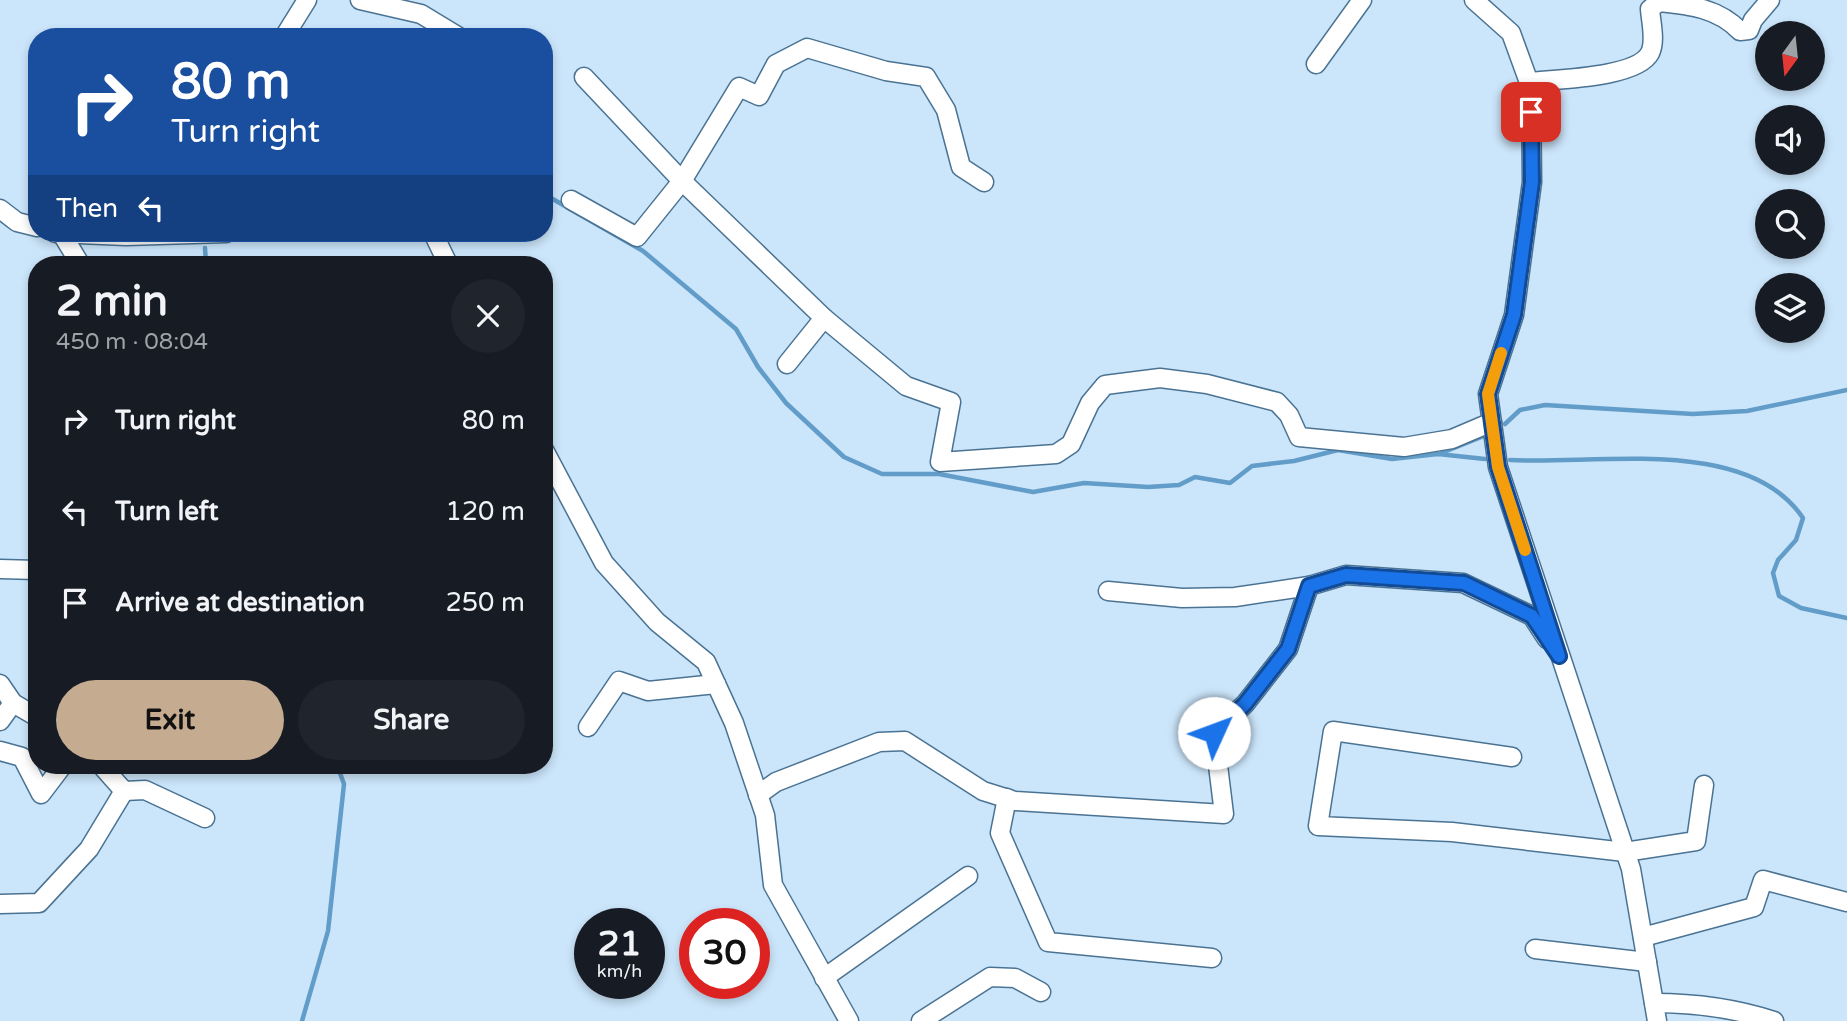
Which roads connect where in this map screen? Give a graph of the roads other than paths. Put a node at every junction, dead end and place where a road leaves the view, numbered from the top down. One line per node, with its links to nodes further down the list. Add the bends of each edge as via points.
1 (307, 0): 6 (street)
2 (360, 0): 7 (street, via 421,14)
3 (1362, 0): 8 (street)
4 (1474, 0): 10 (street, via 1511,33)
5 (1770, 0): 10 (street, via 1749,30 1740,31 1728,18 1705,9 1659,2 1650,9 1651,52 1641,65)
6 (290, 28)
7 (444, 28)
8 (1316, 64)
9 (584, 77): 11 (street)
10 (1529, 82): 20 (street, via 1532,182 1514,315 1488,394)
11 (682, 181): 12 (street, via 738,87 759,96 776,64 807,47 886,71 926,77 946,110 961,167); 13 (street, via 637,237); 18 (street)
12 (984, 182)
13 (571, 200)
14 (0, 209): 15 (street)
15 (28, 225)
16 (106, 242): 17 (street)
17 (67, 248)
18 (824, 318): 19 (street); 20 (street, via 906,386 951,402 940,462 1056,454 1071,444 1090,403 1105,385 1160,378 1207,384 1277,402 1299,437 1404,447 1452,439)
19 (787, 364)
20 (1492, 422): 26 (street, via 1498,467)
21 (553, 467): 27 (street, via 604,564 657,622 706,662)
22 (0, 569): 23 (street)
23 (28, 570)
24 (1309, 586): 25 (street, via 1222,598); 26 (street, via 1346,575 1464,583 1532,616); 41 (street, via 1288,649 1245,704 1214,733 1224,814)
25 (1108, 591)
26 (1559, 656): 43 (street)
27 (716, 684): 31 (street, via 648,691 618,681); 40 (street)
28 (4, 691): 29 (street); 30 (street)
29 (28, 710)
30 (0, 721)
31 (589, 727)
32 (0, 751): 34 (street, via 22,757)
33 (1512, 757): 43 (street, via 1333,730 1318,826 1451,832)
34 (28, 769)
35 (31, 774): 36 (street, via 41,794)
36 (56, 774)
37 (109, 774): 39 (street)
38 (1704, 785): 43 (street, via 1696,841)
39 (124, 791): 42 (street, via 145,790); 46 (street, via 89,849 38,903)
40 (758, 794): 41 (street, via 776,782 879,742 905,741 983,791); 51 (street, via 773,885)
41 (1007, 799): 49 (street, via 1000,833 1048,942)
42 (205, 818)
43 (1625, 852): 47 (street)
44 (968, 876): 51 (street)
45 (1847, 902): 47 (street, via 1763,880 1754,907)
46 (0, 904)
47 (1643, 937): 50 (street)
48 (1535, 949): 50 (street)
49 (1212, 958)
50 (1647, 962): 53 (street)
51 (824, 978): 54 (street)
52 (1041, 992): 55 (street, via 1015,978 990,977)
53 (1654, 1003): 56 (street); 57 (street, via 1740,1010)
54 (849, 1021)
55 (921, 1021)
56 (1657, 1021)
57 (1774, 1021)

